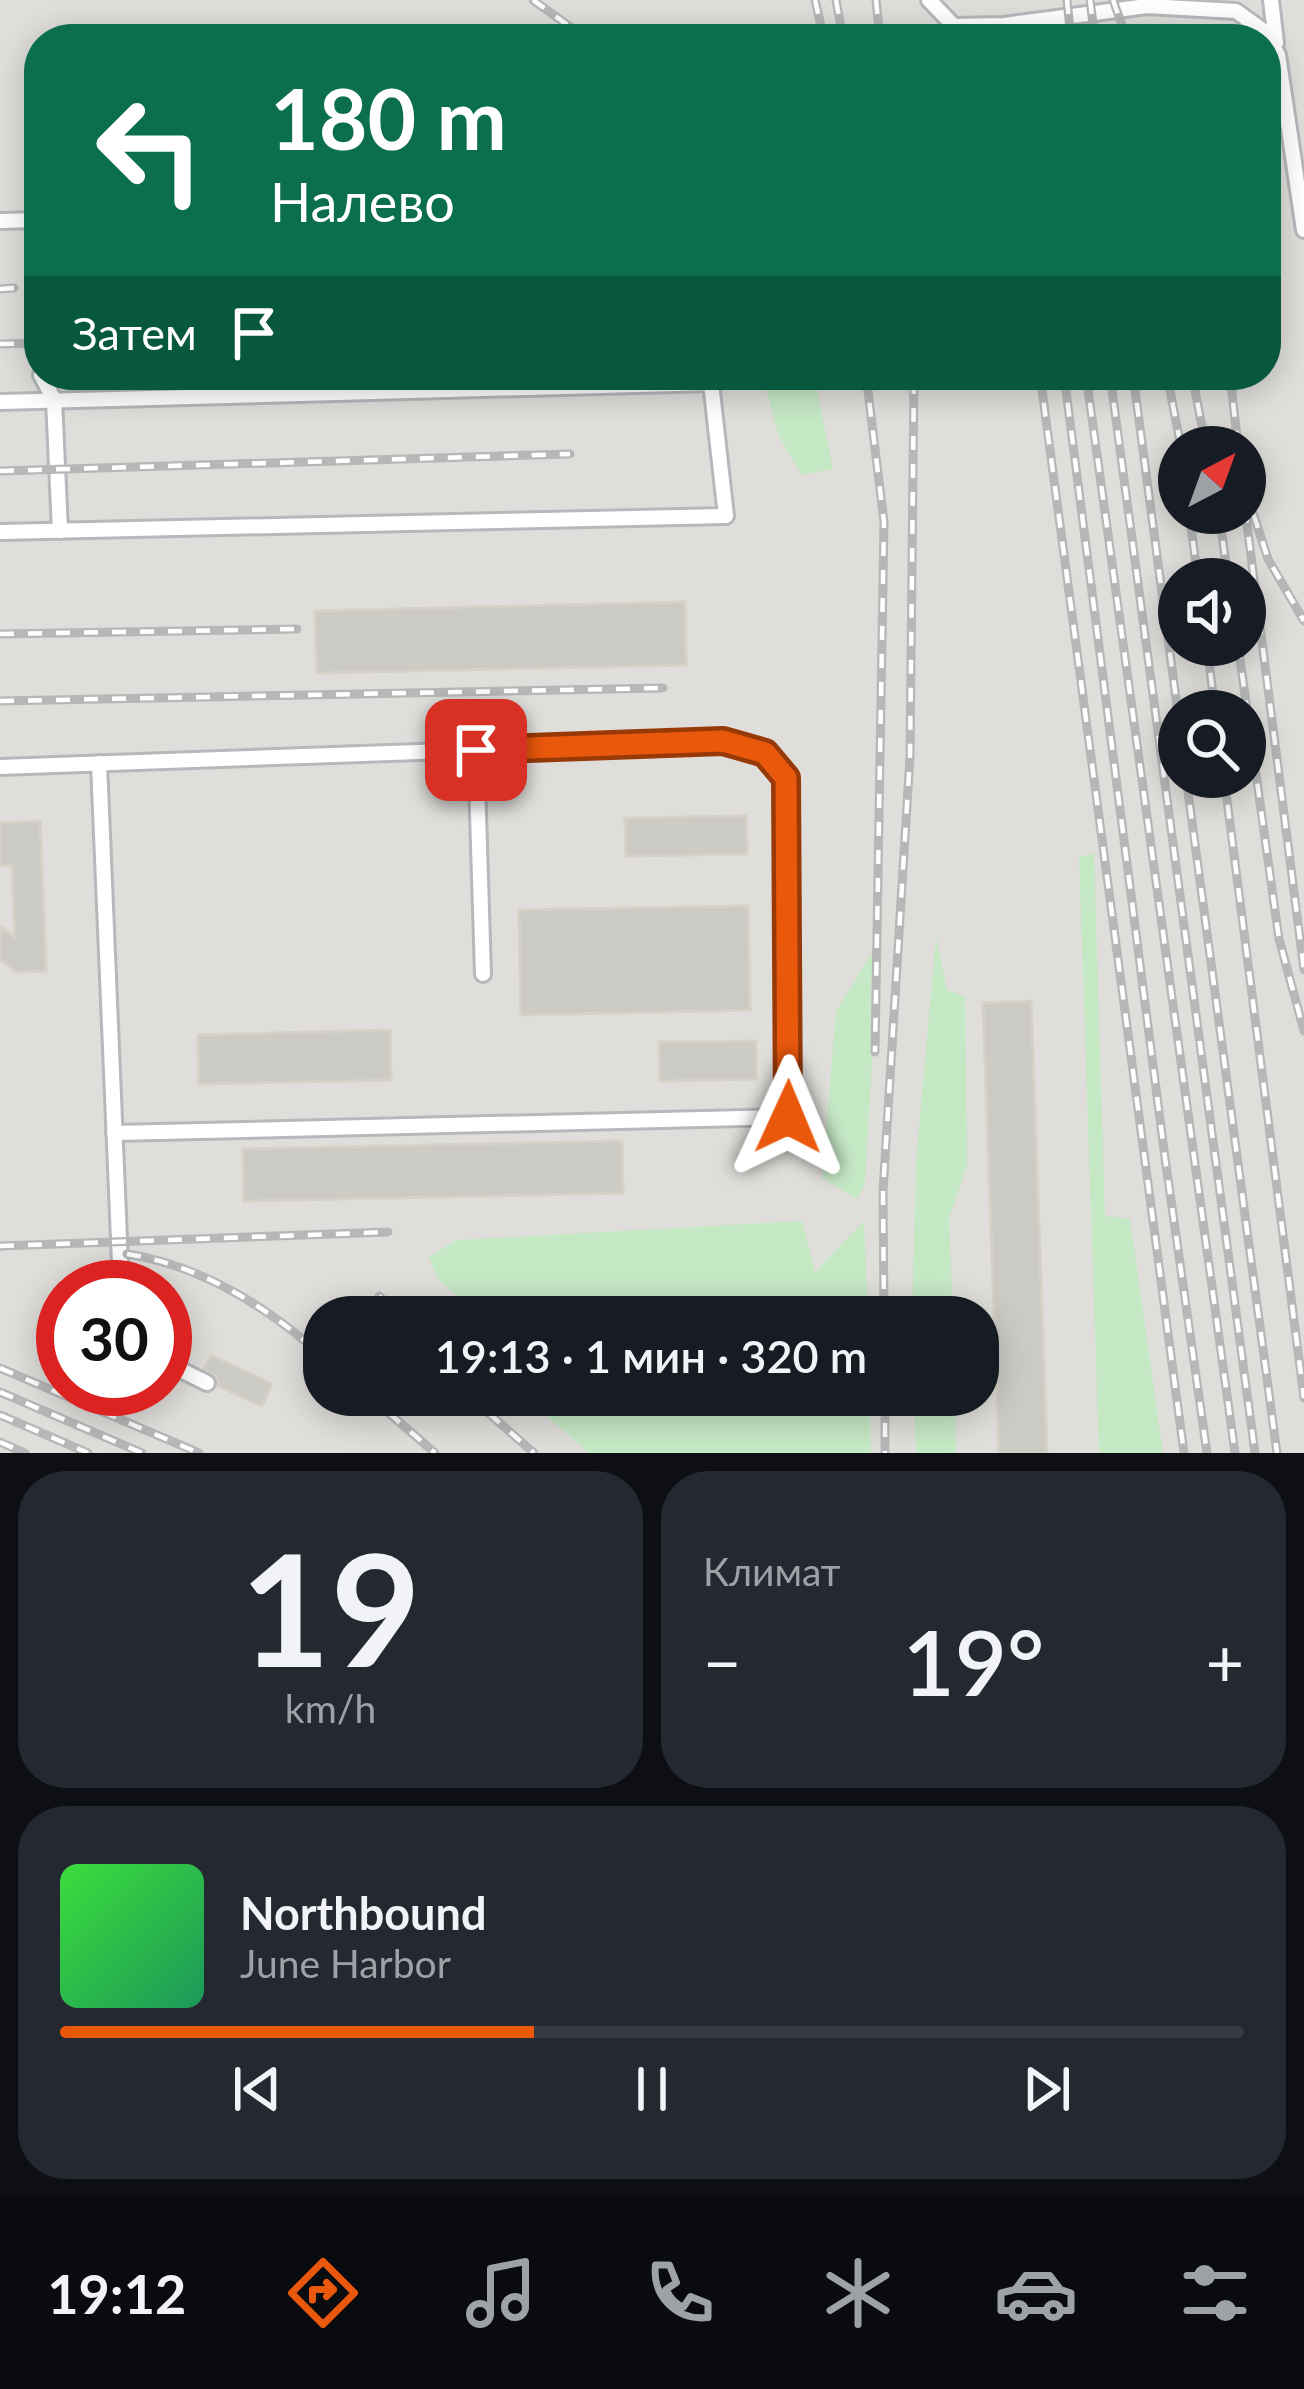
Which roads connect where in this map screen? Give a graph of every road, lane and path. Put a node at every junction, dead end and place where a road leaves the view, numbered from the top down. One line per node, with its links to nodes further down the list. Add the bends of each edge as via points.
1 (928, 0): 2 (street)
2 (952, 24)
3 (1012, 24): 4 (street, via 1147,6 1236,11)
4 (1254, 24)
5 (1281, 75): 6 (street)
6 (1304, 230)
7 (49, 390): 10 (street)
8 (367, 390): 10 (street)
9 (712, 390): 12 (street, via 725,516)
10 (54, 400): 11 (street); 12 (street)
11 (0, 402)
12 (60, 531): 13 (street)
13 (0, 532)
14 (476, 750): 15 (street); 17 (street); 18 (street, via 723,741 765,753 786,778 788,1117)
15 (99, 764): 16 (street); 18 (street)
16 (0, 767)
17 (483, 974)
18 (114, 1132): 19 (street)
19 (120, 1260)
20 (192, 1376): 21 (street)
21 (207, 1383)

